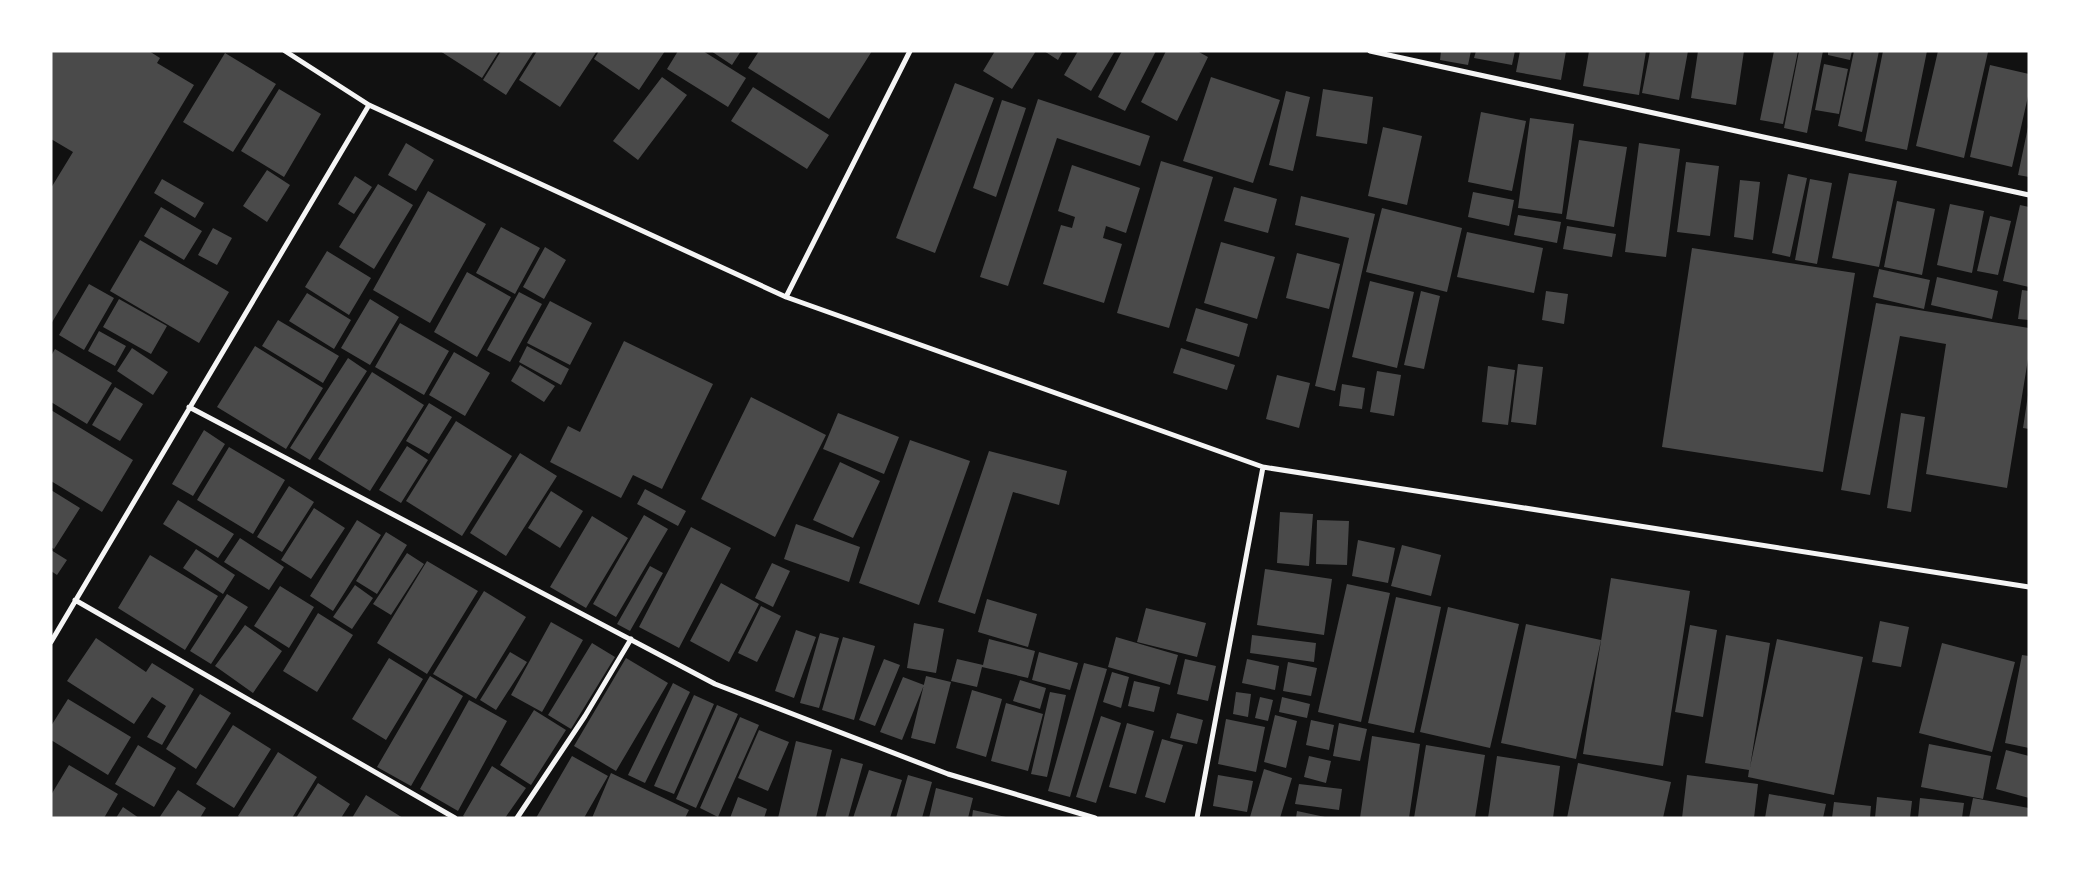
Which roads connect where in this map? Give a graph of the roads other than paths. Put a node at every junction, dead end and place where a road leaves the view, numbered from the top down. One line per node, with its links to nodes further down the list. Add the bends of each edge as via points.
1 (285, 51): 4 (street)
2 (910, 51): 6 (street)
3 (1370, 51): 5 (street)
4 (369, 105): 6 (street); 7 (street)
5 (2029, 195)
6 (786, 297): 8 (street)
7 (190, 408): 10 (street); 11 (street)
8 (1263, 467): 9 (street); 16 (street)
9 (2029, 587)
10 (75, 600): 12 (street); 13 (street)
11 (631, 640): 14 (street, via 586,716); 15 (street, via 715,684 939,770)
12 (51, 642)
13 (455, 818)
14 (518, 818)
15 (1095, 818)
16 (1197, 818)

